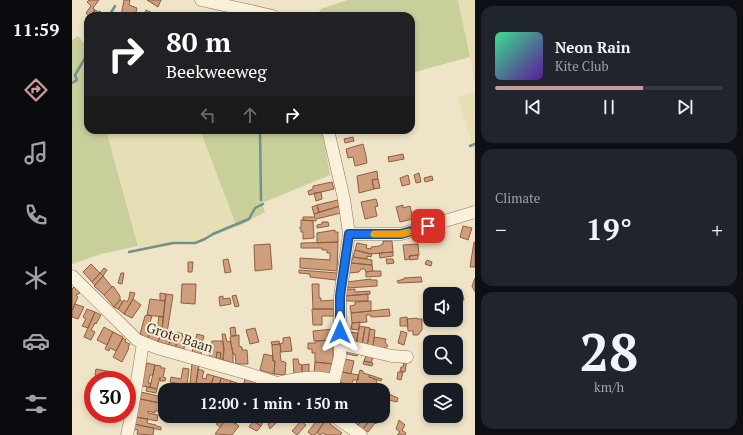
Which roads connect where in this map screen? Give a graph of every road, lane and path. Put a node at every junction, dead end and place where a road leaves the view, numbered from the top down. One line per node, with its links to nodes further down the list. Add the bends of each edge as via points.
1 (201, 0): 2 (street)
2 (255, 12)
3 (329, 134): 5 (street)
4 (475, 212): 5 (street, via 401,234)
5 (349, 234): 8 (street, via 340,296)
6 (72, 276): 7 (street, Grote Baan, via 132,336)
7 (143, 343): 10 (street, Grote Baan); 14 (street)
8 (340, 344): 9 (street); 12 (street, via 340,356)
9 (407, 357)
10 (277, 383): 11 (street, Grote Baan, via 326,378)
11 (330, 383)
12 (333, 383)
13 (344, 423): 15 (street)
14 (127, 435)
15 (361, 435)

